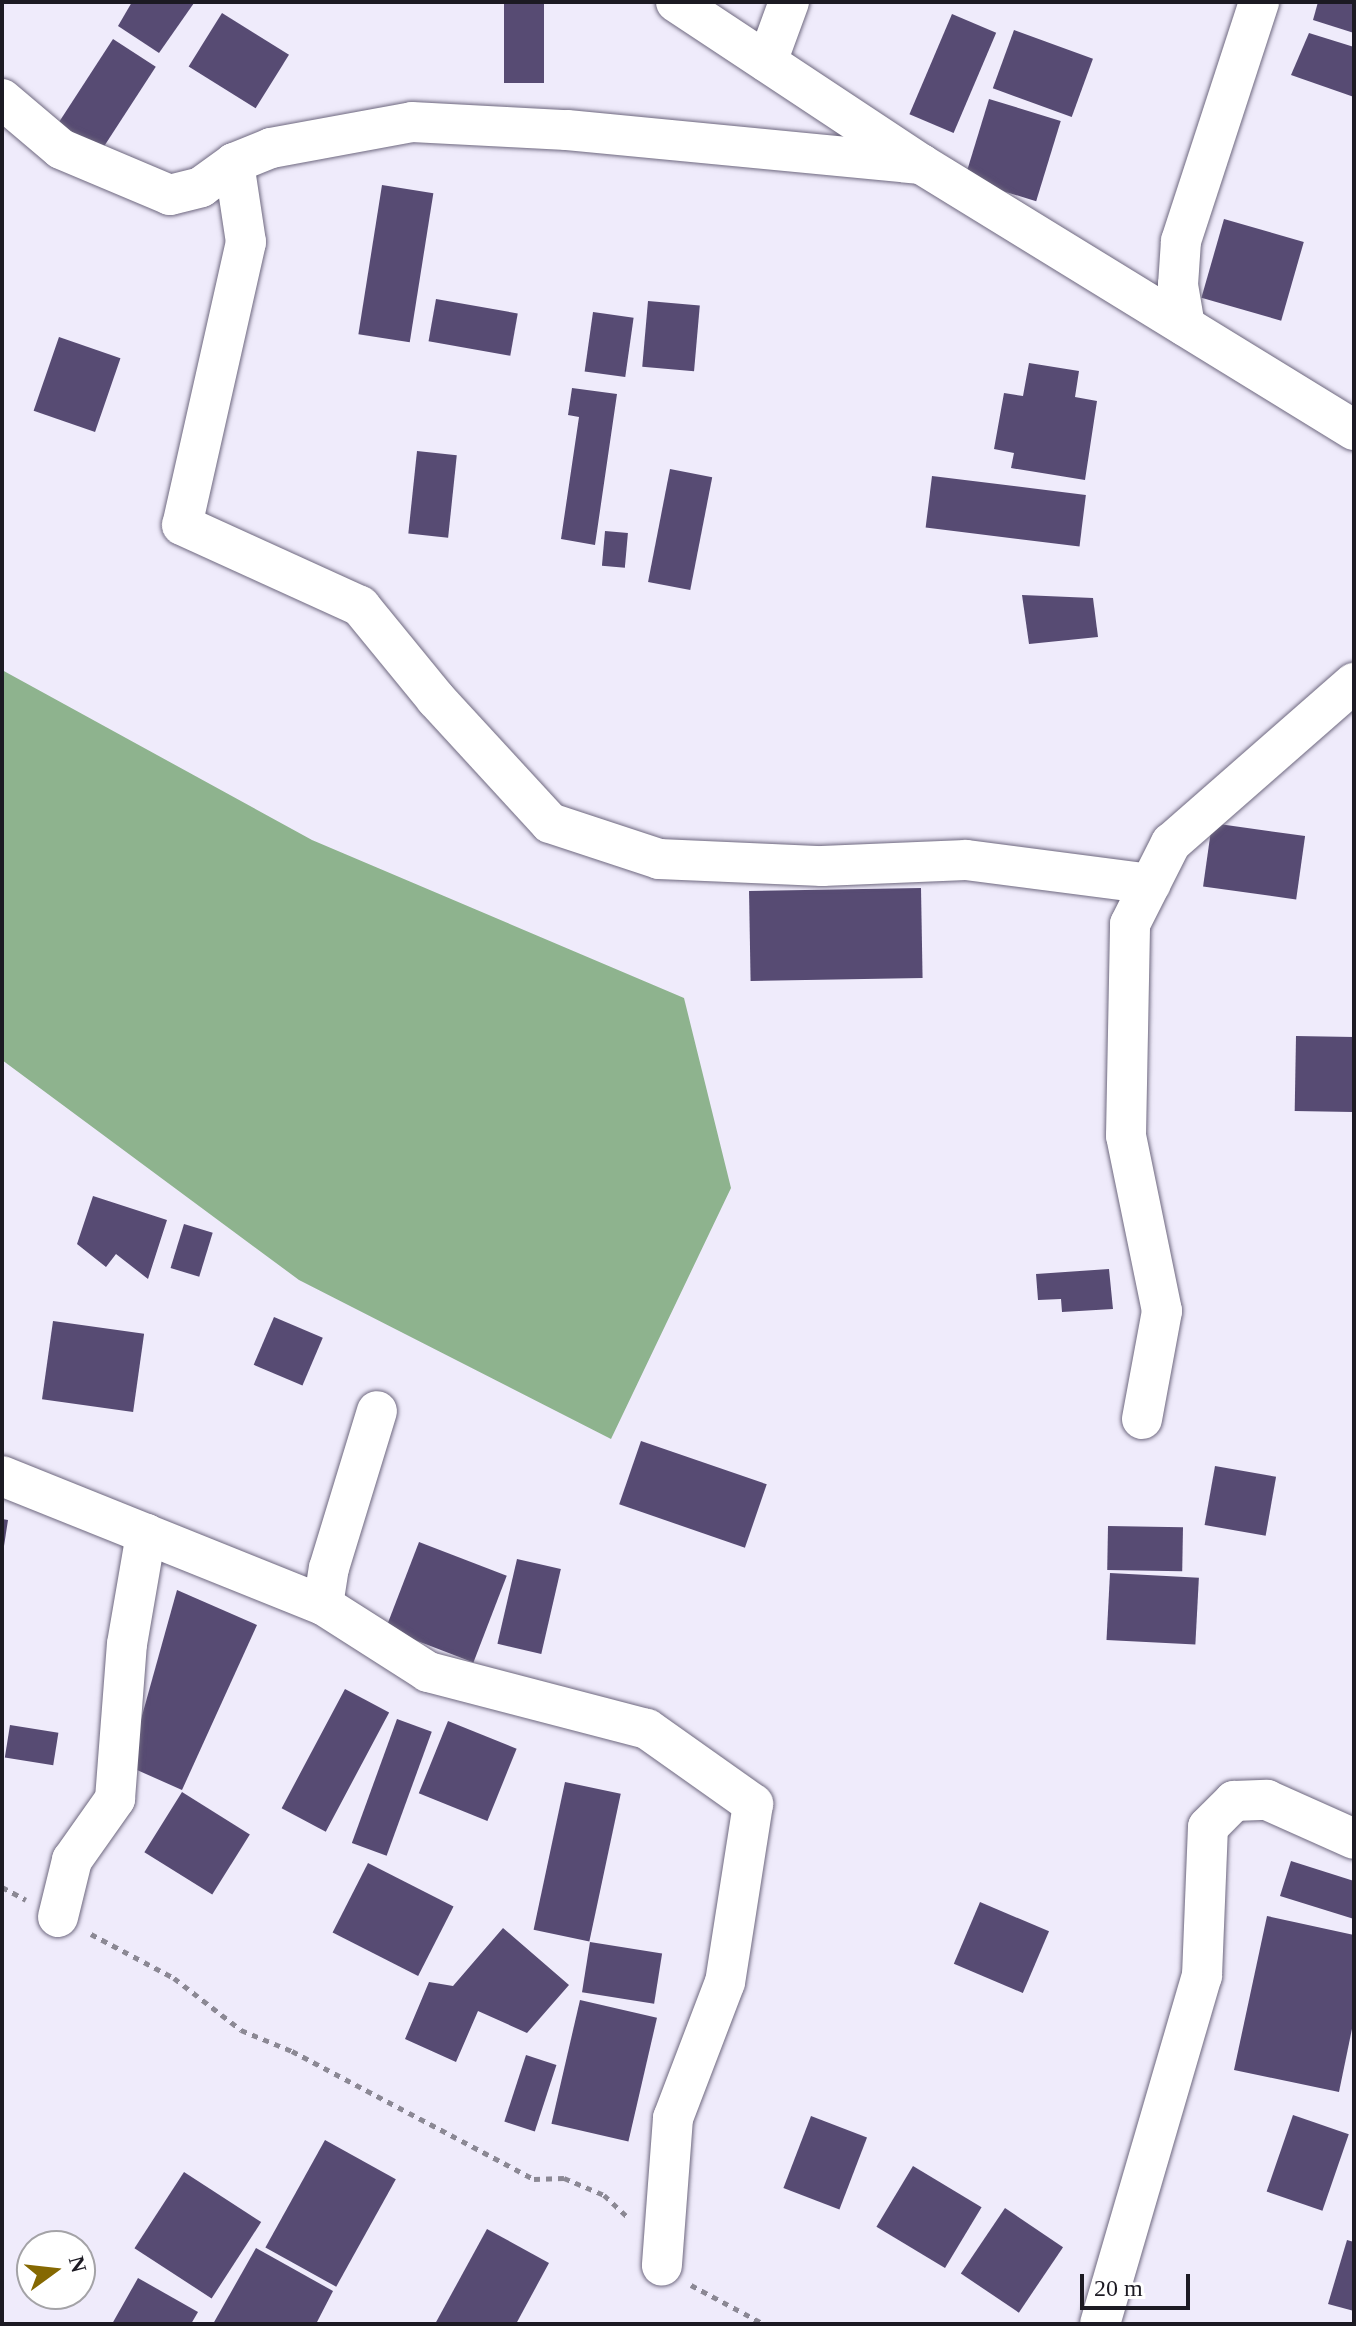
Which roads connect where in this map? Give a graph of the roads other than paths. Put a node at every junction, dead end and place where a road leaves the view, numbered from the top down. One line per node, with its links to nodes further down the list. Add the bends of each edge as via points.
1 (676, 2): 4 (street)
2 (789, 2): 4 (street)
3 (1259, 2): 8 (street, via 1181,241 1178,285)
4 (767, 62): 7 (street)
5 (2, 99): 6 (street, via 61,149 170,195 201,187)
6 (234, 163): 7 (street, via 271,148 412,122 567,130); 11 (street, via 246,242 182,525 360,606 436,699 550,823 659,859 822,866 966,860)
7 (921, 164): 8 (street)
8 (1185, 326): 9 (street)
9 (1354, 430)
10 (1354, 683): 11 (street, via 1171,843)
11 (1150, 884): 13 (street, via 1130,924 1126,1136 1162,1311)
12 (377, 1411): 16 (street, via 329,1568)
13 (1142, 1419)
14 (2, 1476): 15 (street)
15 (146, 1534): 16 (street); 18 (street, via 127,1644 115,1799 72,1860)
16 (323, 1605): 19 (street, via 428,1672 647,1729 753,1804 725,1982 673,2118)
17 (1354, 1839): 20 (street, via 1267,1800 1234,1801 1208,1827 1202,1976)
18 (58, 1917)
19 (662, 2266)
20 (1100, 2324)

